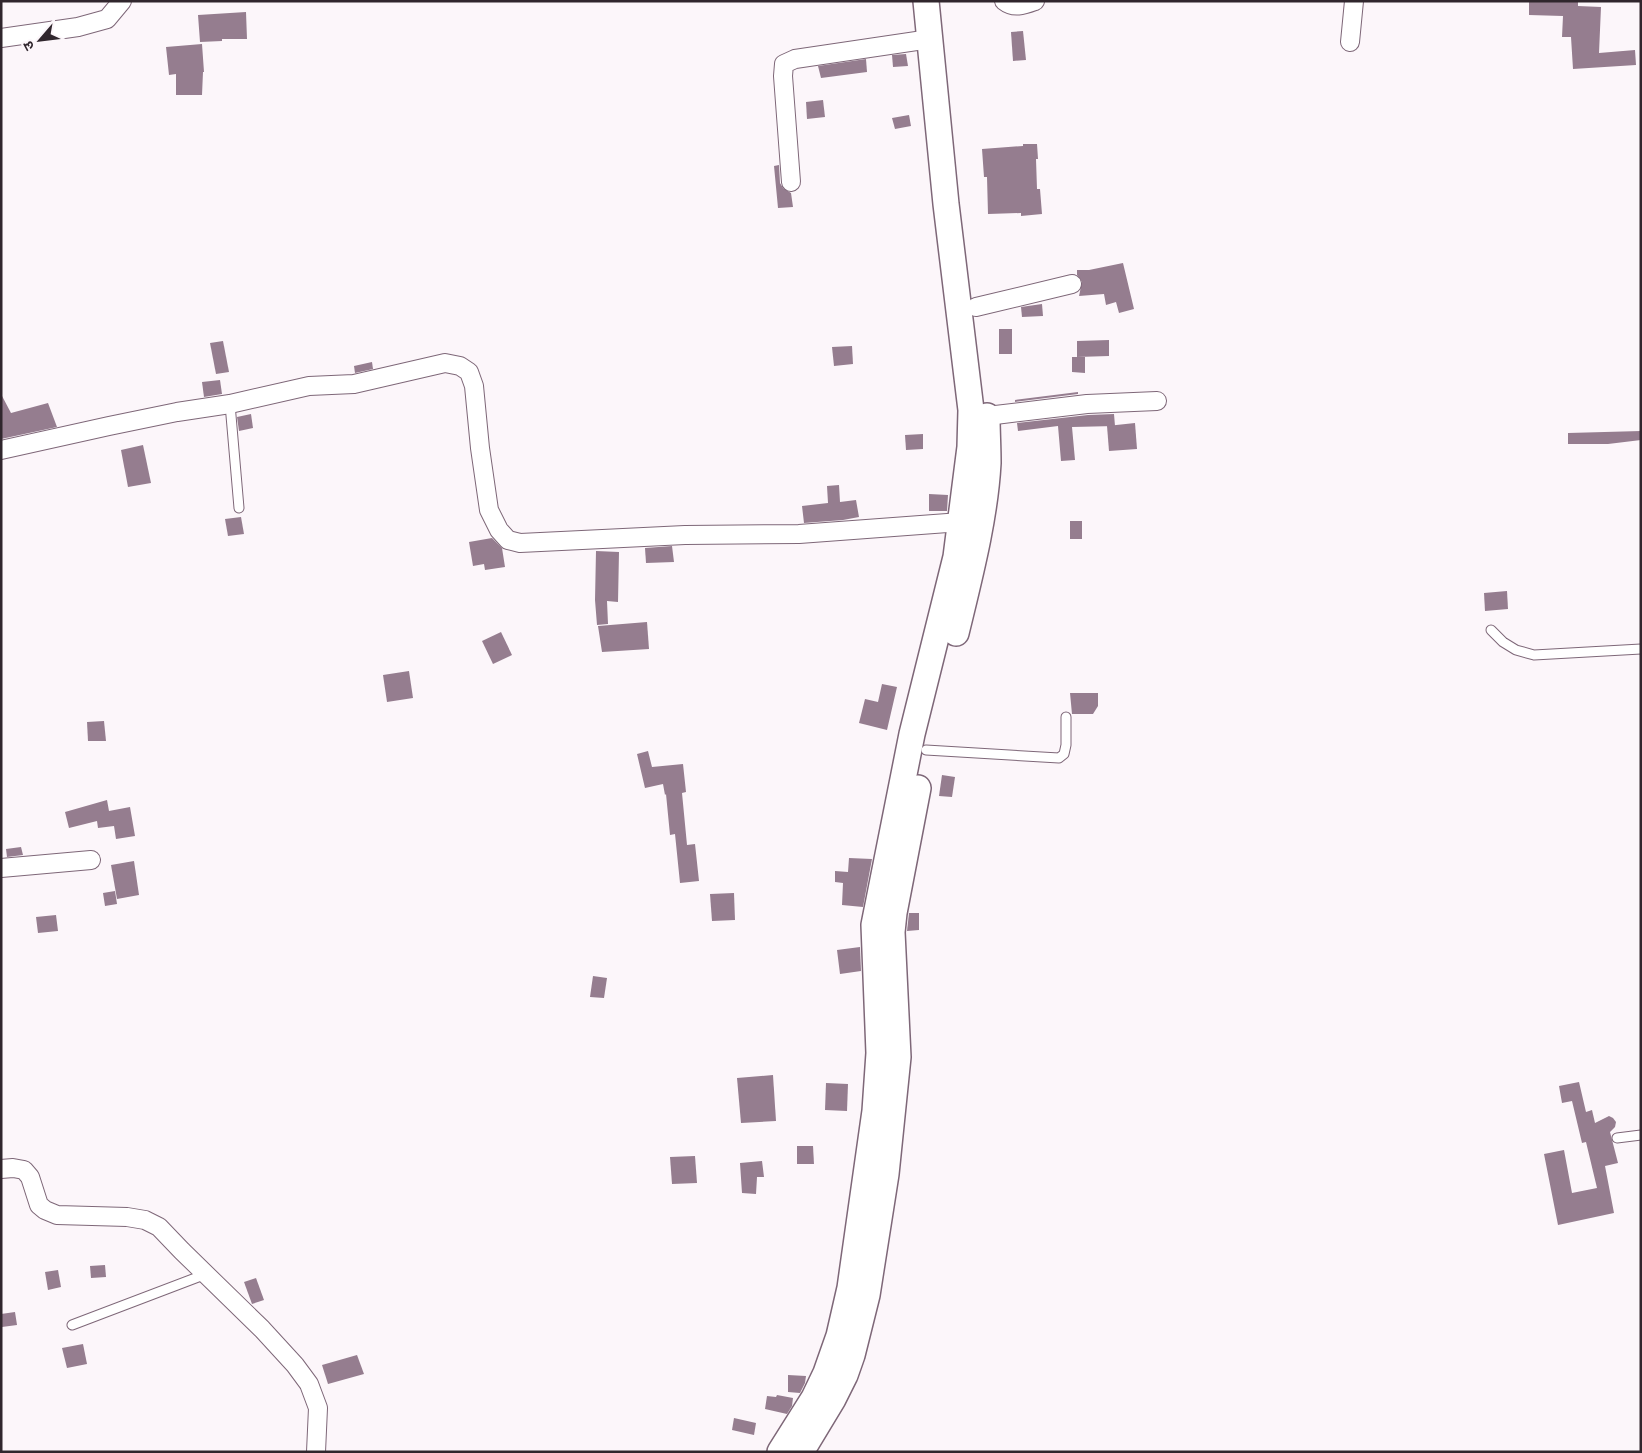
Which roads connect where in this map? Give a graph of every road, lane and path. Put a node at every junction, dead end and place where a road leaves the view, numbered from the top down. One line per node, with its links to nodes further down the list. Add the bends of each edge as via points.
1 (122, 1): 7 (street, via 107,19 78,27)
2 (926, 1): 8 (street)
3 (942, 1): 12 (street, via 949,48 958,171)
4 (1004, 1): 5 (street, via 1010,6)
5 (1035, 1)
6 (1354, 1): 9 (street)
7 (1, 38)
8 (930, 39): 10 (street, via 794,59 784,64); 18 (street, via 971,410)
9 (1350, 42)
10 (791, 182)
11 (1072, 284): 12 (street)
12 (976, 307): 15 (street)
13 (1157, 401): 15 (street, via 1087,404)
14 (230, 404): 16 (street, via 177,412); 17 (lane); 18 (street, via 309,386 354,384 444,363 460,366 469,372 474,386 489,510 508,540 520,543 676,535 799,534)
15 (987, 416): 22 (street, via 988,463 976,546)
16 (1, 450)
17 (239, 508)
18 (961, 522): 31 (street, via 956,557 912,734 874,925 879,1053 875,1111 850,1288 826,1373)
19 (1491, 630): 20 (lane, via 1516,650 1534,655)
20 (1641, 649)
21 (1066, 717): 22 (lane, via 1066,745 1064,754 1059,758)
22 (926, 750): 32 (street, via 894,913 892,932 898,1057 886,1174 866,1295 845,1375)
23 (91, 860): 24 (street)
24 (1, 868)
25 (1641, 1135): 26 (lane)
26 (1616, 1138)
27 (1, 1168): 28 (street, via 24,1170 30,1177 39,1205 57,1215 128,1216 159,1227)
28 (206, 1274): 29 (lane); 30 (street, via 262,1329 309,1384 318,1408)
29 (72, 1325)
30 (316, 1452)
31 (780, 1452)
32 (801, 1452)

